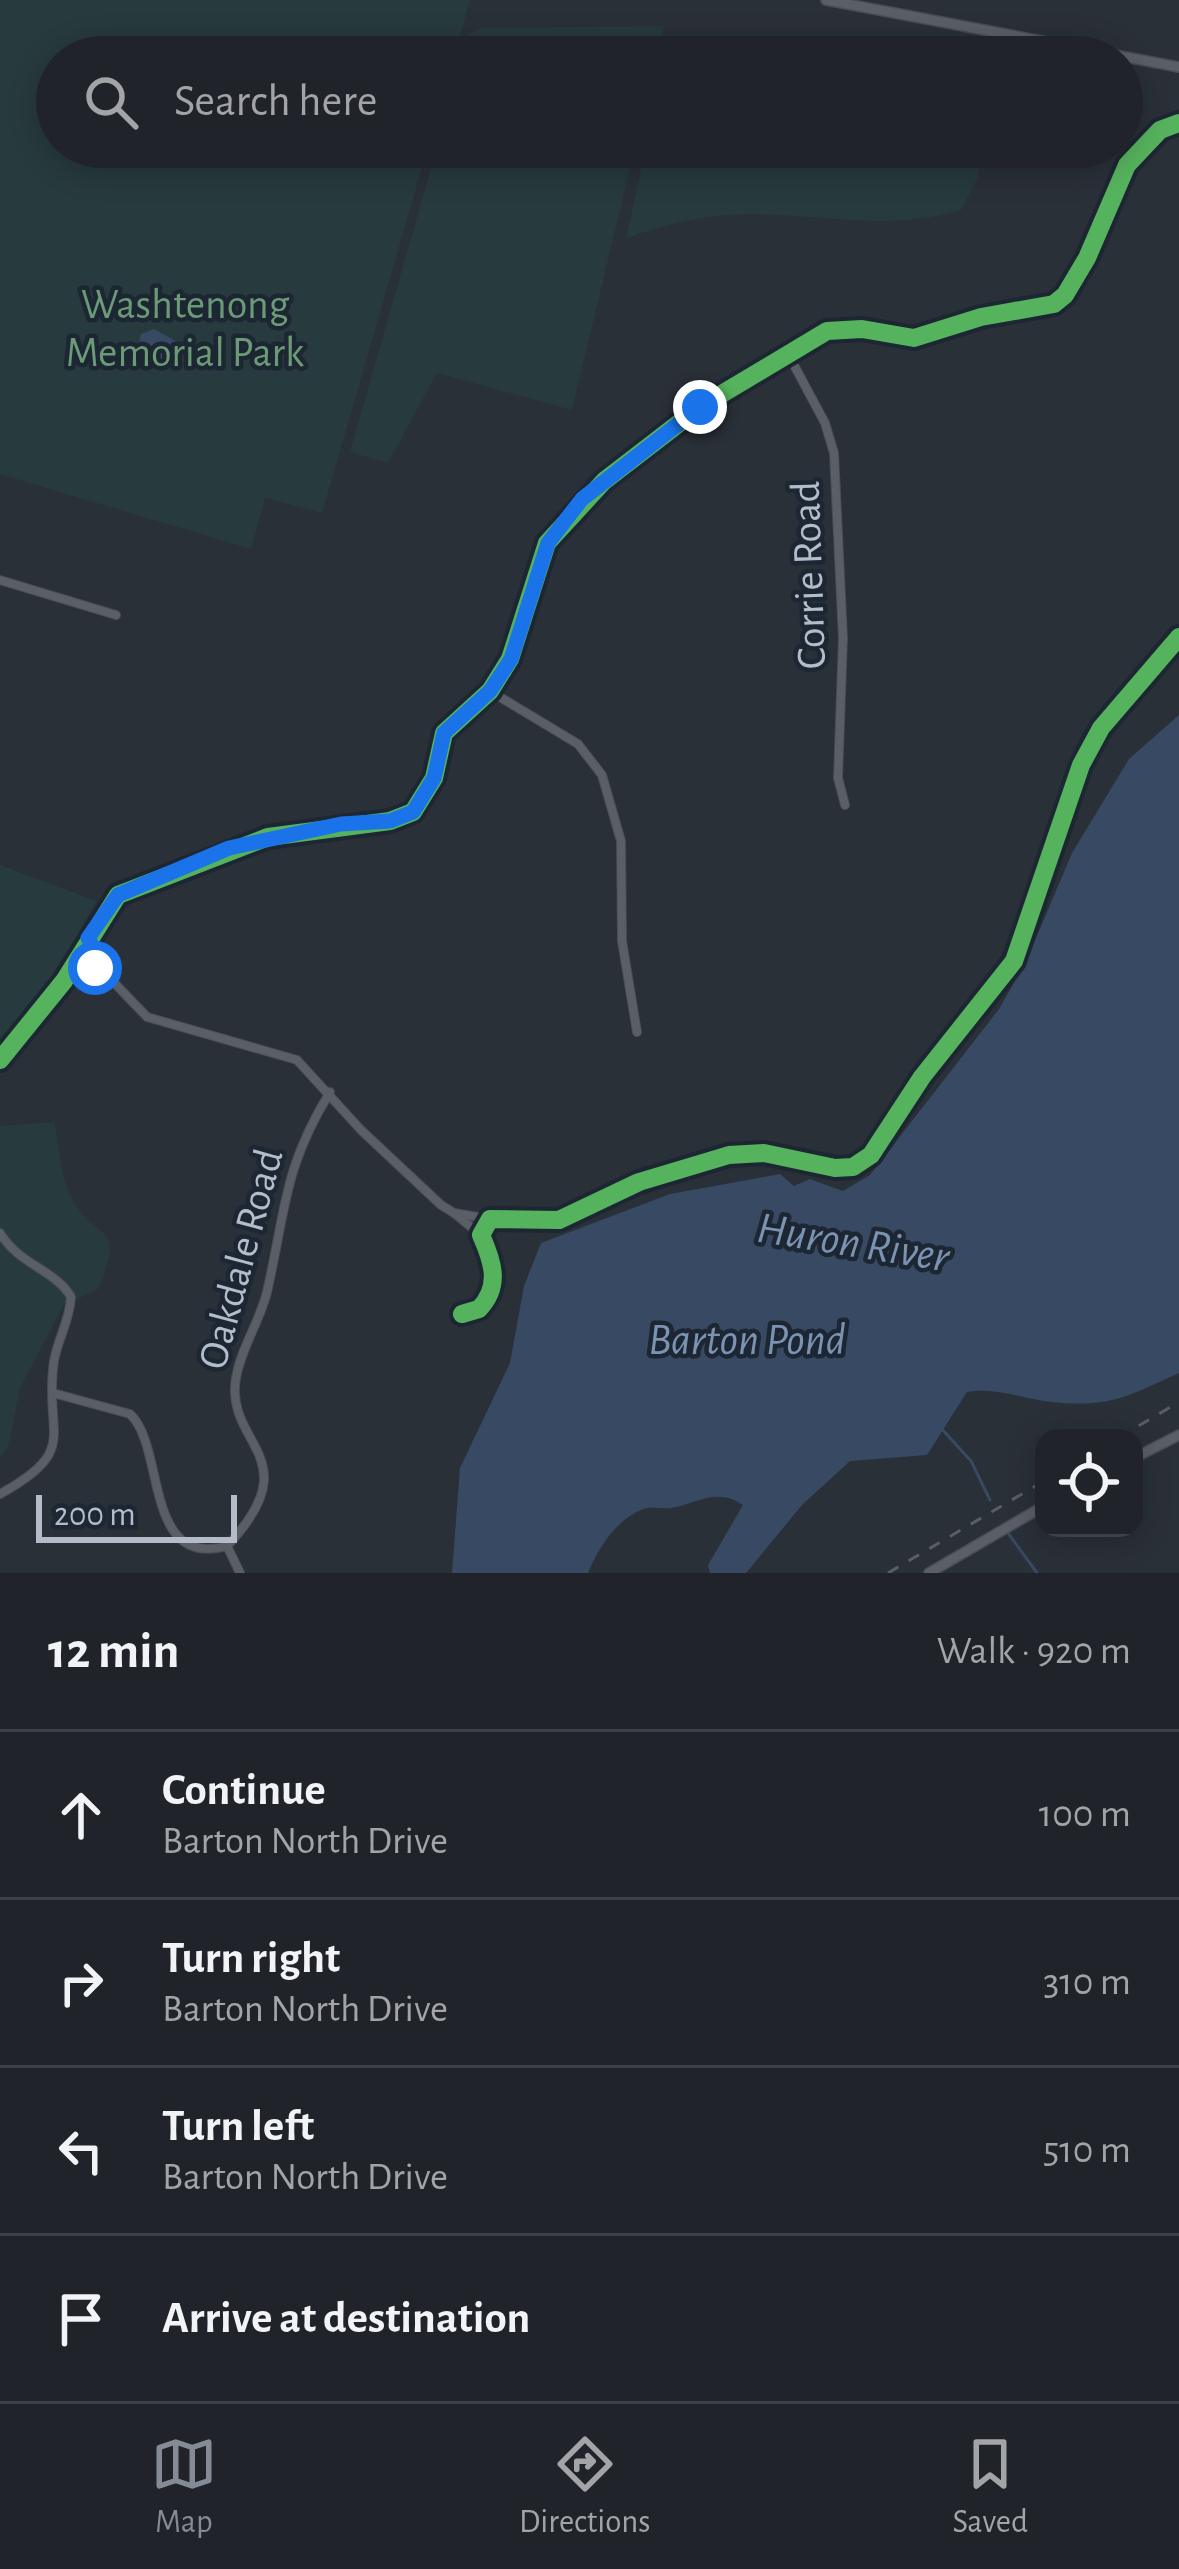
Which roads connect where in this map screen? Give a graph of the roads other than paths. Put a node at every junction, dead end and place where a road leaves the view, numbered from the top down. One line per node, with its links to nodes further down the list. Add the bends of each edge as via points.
1 (826, 0): 2 (street)
2 (891, 6): 3 (street)
3 (1033, 36)
4 (1143, 59): 5 (street)
5 (1179, 67)
6 (1179, 123): 7 (street)
7 (1143, 148)
8 (1126, 168): 9 (street, via 1087,258 1054,304 914,338 843,328)
9 (787, 352): 13 (street, via 700,407 582,499 537,563 511,659); 14 (street, Corrie Road, via 834,453 843,638 838,778)
10 (0, 580): 11 (street)
11 (116, 615)
12 (1179, 637): 22 (street, via 1101,728 1081,765 1014,961 871,1155 835,1168 764,1153 729,1155 639,1181 559,1220)
13 (490, 691): 15 (street, via 444,733 434,778 413,812 229,848 118,895); 18 (street, via 578,744 602,775 622,842 622,941)
14 (845, 805)
15 (88, 938): 16 (street); 17 (street)
16 (106, 971): 17 (street); 20 (street, via 147,1017 298,1060)
17 (69, 974): 19 (street)
18 (637, 1032)
19 (0, 1060)
20 (330, 1092): 21 (street, via 398,1167); 31 (street, Oakdale Road, via 289,1172 268,1290 236,1377 265,1483)
21 (454, 1213): 22 (street); 24 (street)
22 (490, 1219): 24 (street)
23 (0, 1233): 26 (street, via 11,1251 71,1297)
24 (481, 1235): 25 (street, via 493,1289 479,1309)
25 (462, 1314)
26 (53, 1393): 29 (street, via 50,1458); 31 (street, via 130,1414 150,1444 158,1504 179,1535 208,1550)
27 (1179, 1436): 28 (street)
28 (1143, 1454)
29 (0, 1494)
30 (1035, 1511): 33 (street)
31 (227, 1546): 32 (street)
32 (240, 1573)
33 (928, 1573)

